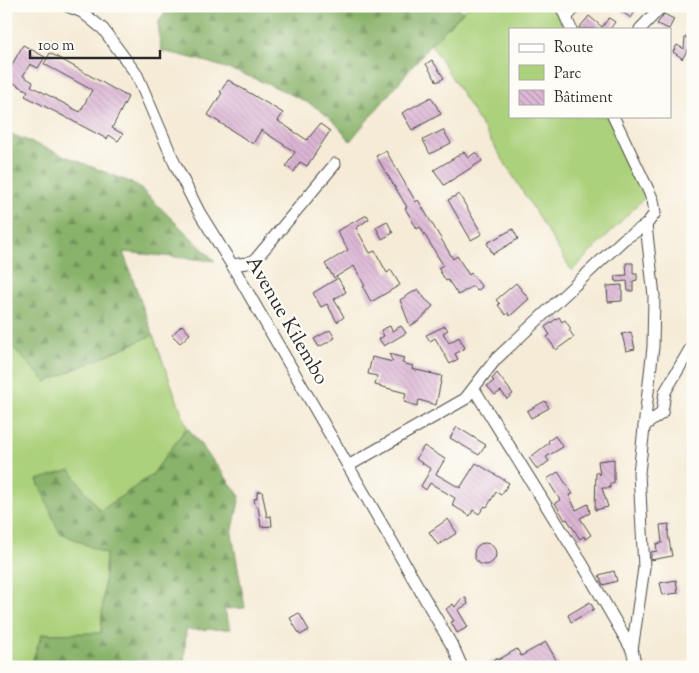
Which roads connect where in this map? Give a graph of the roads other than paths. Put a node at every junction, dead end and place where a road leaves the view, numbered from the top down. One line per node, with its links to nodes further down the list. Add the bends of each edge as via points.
1 (67, 6): 10 (street, Avenue Kilembo, via 82,12 103,29 138,75 183,180)
2 (576, 6): 4 (street)
3 (662, 6): 6 (street)
4 (564, 11): 5 (street)
5 (571, 28)
6 (641, 28)
7 (614, 118): 9 (street, via 653,200 655,213)
8 (335, 164): 10 (street, via 255,260)
9 (646, 225): 12 (street, via 624,238 496,359); 13 (street, via 654,299 653,347)
10 (232, 265): 14 (street, Avenue Kilembo)
11 (693, 344): 13 (street, via 665,392 662,413)
12 (474, 389): 14 (street, via 465,399); 15 (street)
13 (644, 426): 15 (street, via 639,473 644,568)
14 (348, 466): 16 (street, Avenue Kilembo)
15 (632, 650): 17 (street)
16 (462, 667)
17 (636, 667)

